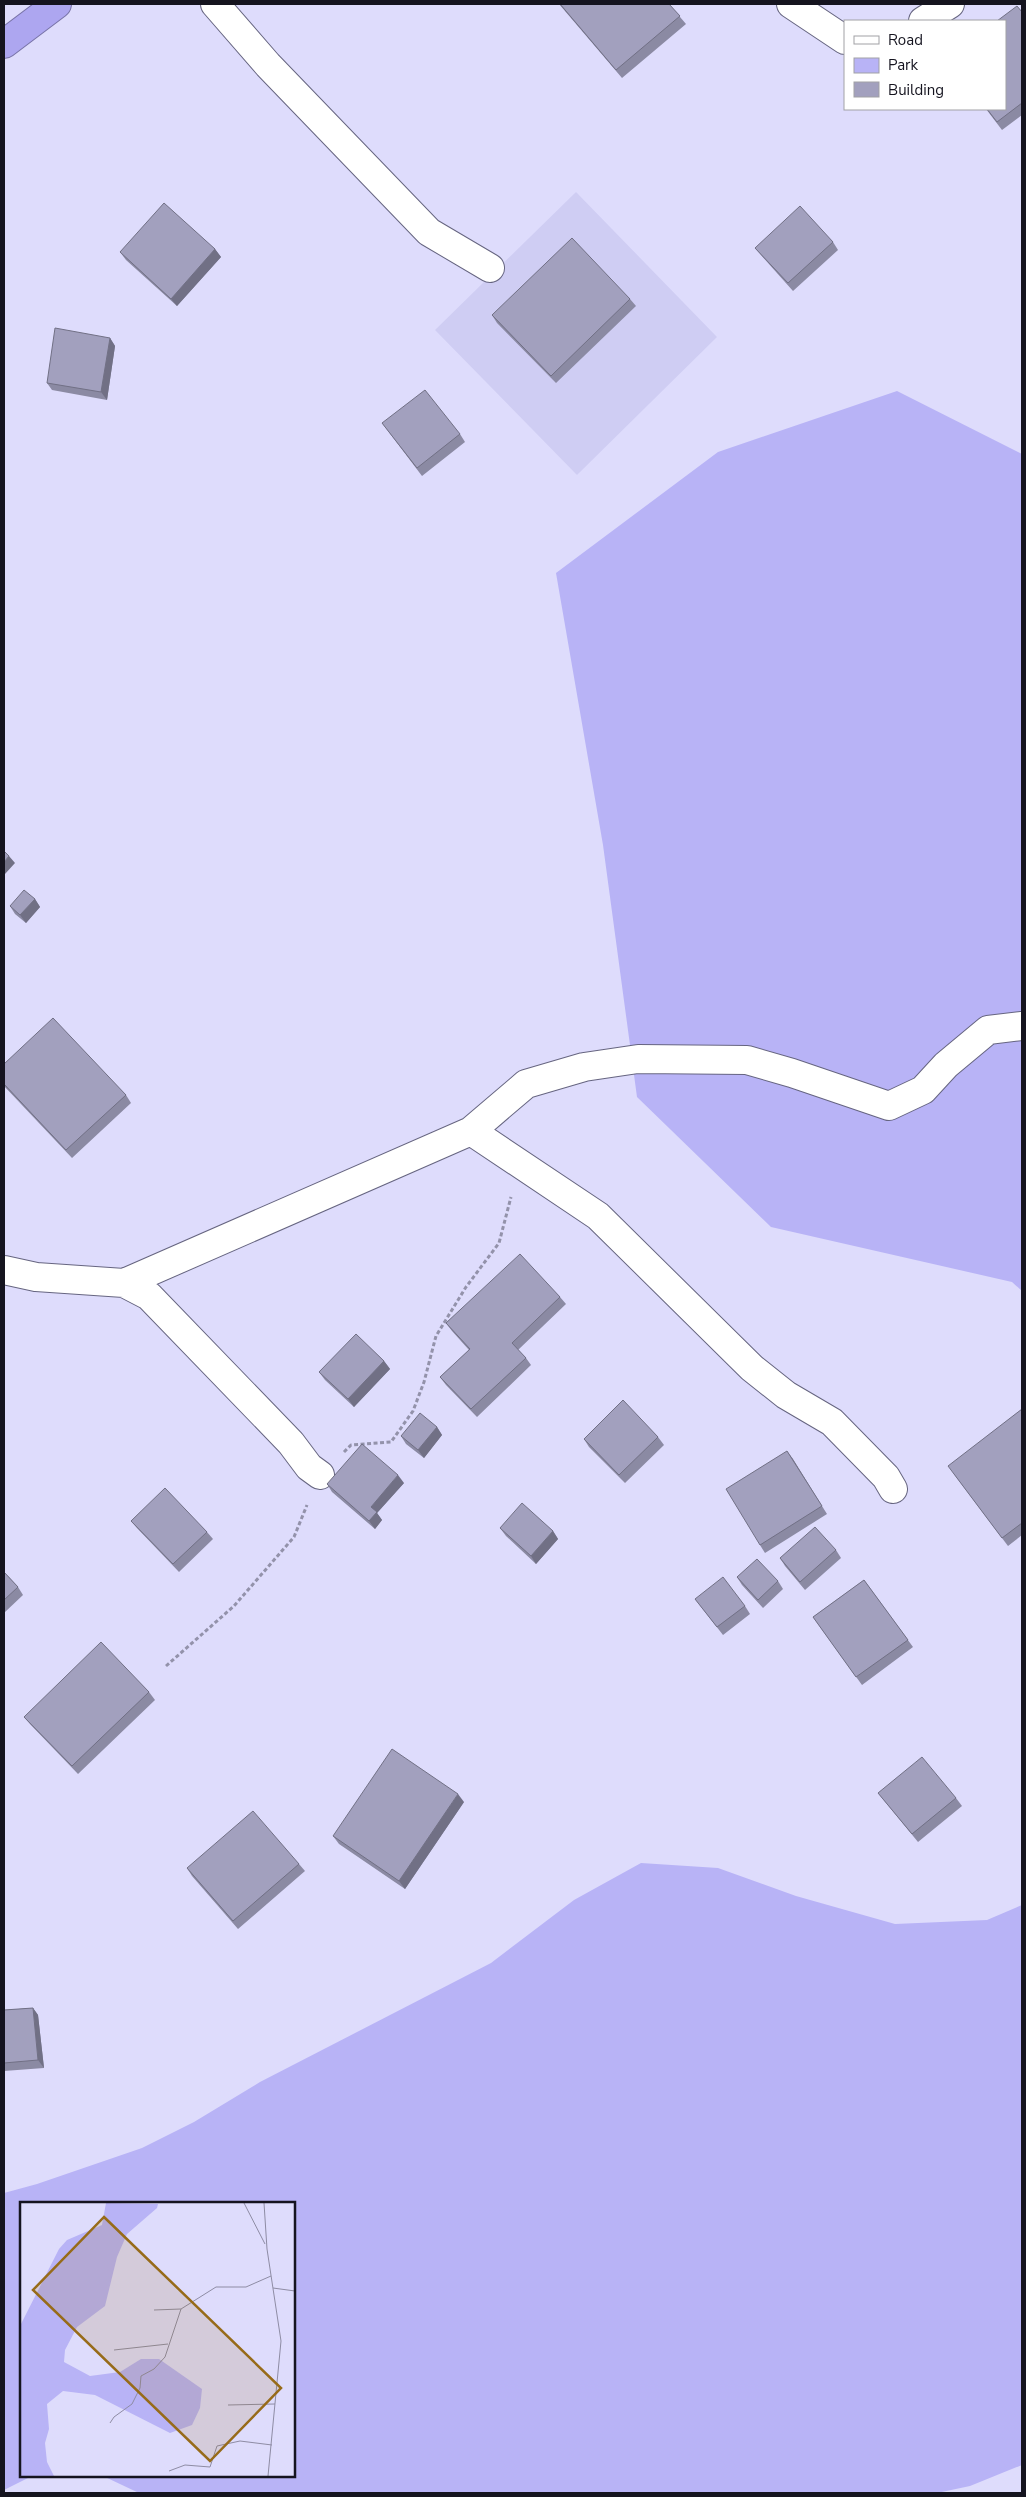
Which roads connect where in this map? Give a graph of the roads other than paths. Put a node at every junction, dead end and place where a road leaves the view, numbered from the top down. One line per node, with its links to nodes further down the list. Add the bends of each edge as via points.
1 (56, 4): 7 (highway)
2 (215, 4): 8 (street, via 268,65 429,232)
3 (791, 4): 6 (street)
4 (950, 4): 5 (street)
5 (925, 20)
6 (844, 39)
7 (4, 44)
8 (490, 268)
9 (1022, 1026): 10 (street, via 988,1030 946,1065 923,1090 889,1106 747,1060 638,1059 584,1067 526,1084)
10 (472, 1132): 12 (street); 14 (street, via 598,1216 752,1368 786,1395 832,1422 886,1477)
11 (4, 1270): 12 (street, via 36,1277)
12 (124, 1283): 13 (street, via 150,1296)
13 (320, 1475)
14 (893, 1489)

